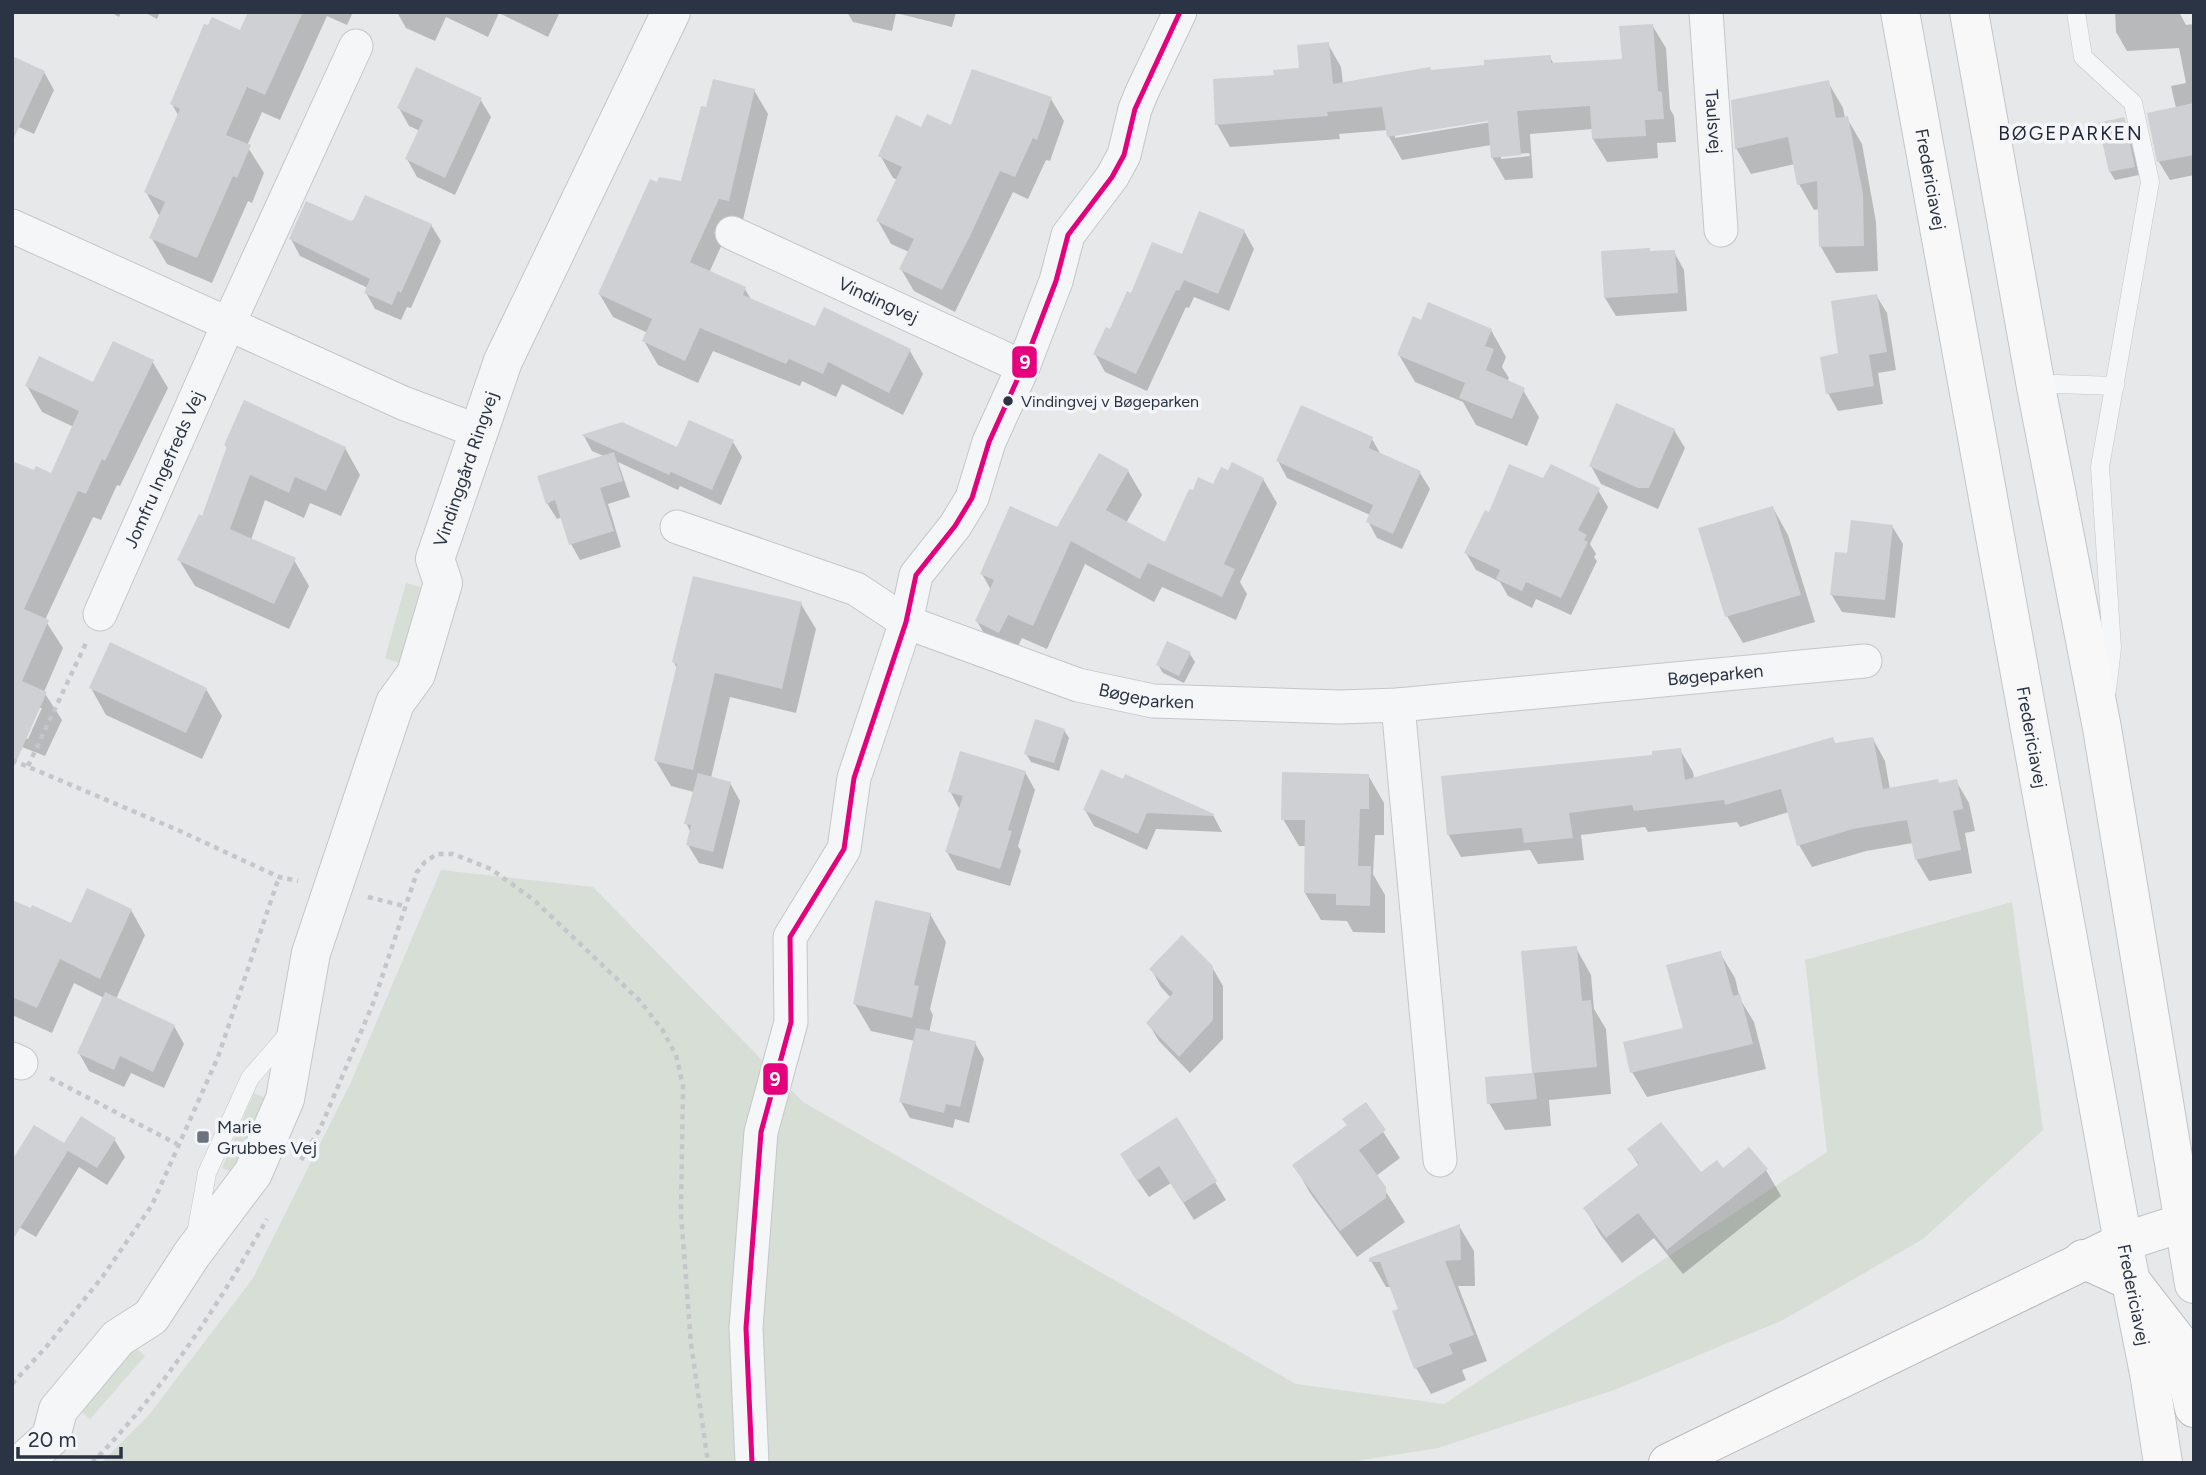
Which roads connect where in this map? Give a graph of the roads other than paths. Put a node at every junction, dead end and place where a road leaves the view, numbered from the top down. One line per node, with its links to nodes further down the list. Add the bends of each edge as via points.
1 (671, 12): 15 (street, Vindinggård Ringvej, via 503,361)
2 (1180, 12): 12 (street, via 1139,100 1124,155 1068,235)
3 (1706, 12): 9 (street, Taulsvej)
4 (1900, 12): 24 (main road, Fredericiavej)
5 (1969, 12): 14 (main road)
6 (2076, 12): 13 (lane, via 2083,57 2133,103 2150,182)
7 (356, 46): 11 (street, Jomfru Ingefreds Vej)
8 (12, 226): 11 (street)
9 (1721, 230)
10 (732, 233): 12 (street, Vindingvej)
11 (228, 325): 15 (street); 17 (street, Jomfru Ingefreds Vej)
12 (1023, 367): 18 (street, via 989,442 972,498 916,575)
13 (2115, 386): 14 (lane); 21 (lane, via 2100,487 2112,648)
14 (2036, 387): 21 (main road)
15 (480, 432): 29 (street, Vindinggård Ringvej, via 435,559 443,583 416,674 395,703 311,953 285,1098 253,1173 151,1317 118,1338 58,1410 51,1437)
16 (677, 527): 18 (street, via 856,589)
17 (100, 614)
18 (906, 622): 20 (street, Bøgeparken, via 1078,685 1153,701); 30 (street, via 854,778 844,849 790,937 791,1021 761,1132 746,1328)
19 (1865, 661): 20 (street, Bøgeparken)
20 (1398, 705): 22 (street)
21 (2102, 728): 23 (main road)
22 (1440, 1160)
23 (2188, 1223): 24 (main road); 27 (main road)
24 (2123, 1242): 25 (main road); 26 (main road, Fredericiavej)
25 (2084, 1259): 26 (main road); 31 (main road)
26 (2131, 1281): 28 (main road, via 2179,1343); 32 (main road, Fredericiavej)
27 (2194, 1284)
28 (2190, 1390)
29 (22, 1463)
30 (752, 1463)
31 (1668, 1463)
32 (2163, 1463)

